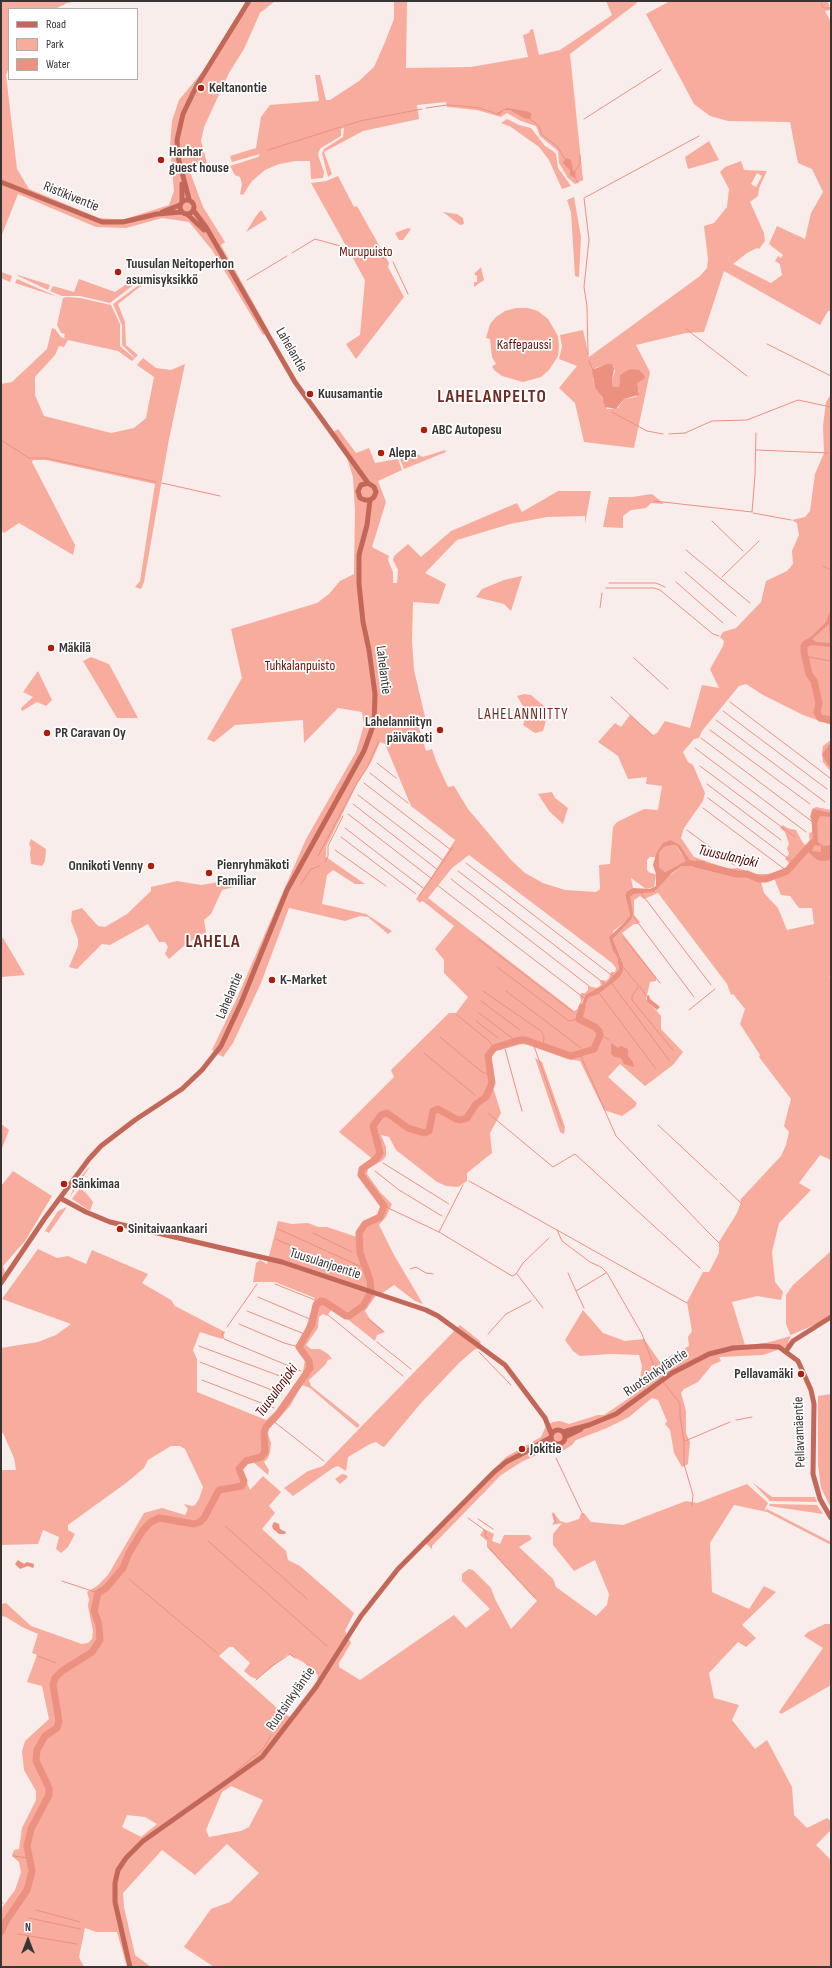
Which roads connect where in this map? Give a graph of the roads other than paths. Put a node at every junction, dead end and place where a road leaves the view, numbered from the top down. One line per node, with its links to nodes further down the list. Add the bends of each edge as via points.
1 (249, 1): 2 (street, via 186,105 177,140)
2 (181, 173): 4 (street); 5 (street)
3 (1, 182): 8 (street, Ristikiventie, via 102,222 123,222)
4 (189, 199): 5 (street, Ristikiventie); 6 (street, Lahelantie, via 194,204)
5 (181, 203): 7 (street); 8 (street, Ristikiventie)
6 (194, 211): 7 (street, Ristikiventie); 9 (street, Lahelantie)
7 (184, 213): 8 (street, Ristikiventie); 9 (street, Lahelantie)
8 (158, 214)
9 (210, 237): 10 (street, Lahelantie, via 295,382)
10 (359, 470): 11 (street, Lahelantie); 12 (street, Lahelantie)
11 (368, 483): 12 (street); 13 (street, Lahelantie, via 373,485 376,492)
12 (361, 485): 13 (street, Lahelantie, via 358,494 360,498)
13 (367, 500): 14 (street, Lahelantie, via 369,514 359,555 359,584 375,694 374,723 364,751 287,890 221,1046 202,1070 182,1089 101,1146)
14 (60, 1198): 15 (street, Lahelantie); 18 (street, Tuusulanjoentie, via 110,1222 265,1257 426,1310 455,1327 505,1365)
15 (1, 1282)
16 (831, 1318): 17 (street, via 793,1341)
17 (786, 1351): 19 (street, Ruotsinkyläntie, via 773,1346 722,1350 672,1373 616,1414); 21 (street, Pellavamäentie, via 798,1361 813,1396 813,1474 820,1499)
18 (545, 1418): 19 (street, Tuusulanjoentie); 20 (street, Tuusulanjoentie)
19 (562, 1433): 20 (street); 20 (street, via 562,1442)
20 (552, 1438): 22 (street, Ruotsinkyläntie, via 506,1462 494,1472 386,1583 351,1630 316,1687 268,1751 251,1766 143,1841 126,1858 118,1870 115,1902)
21 (831, 1518)
22 (130, 1967)

